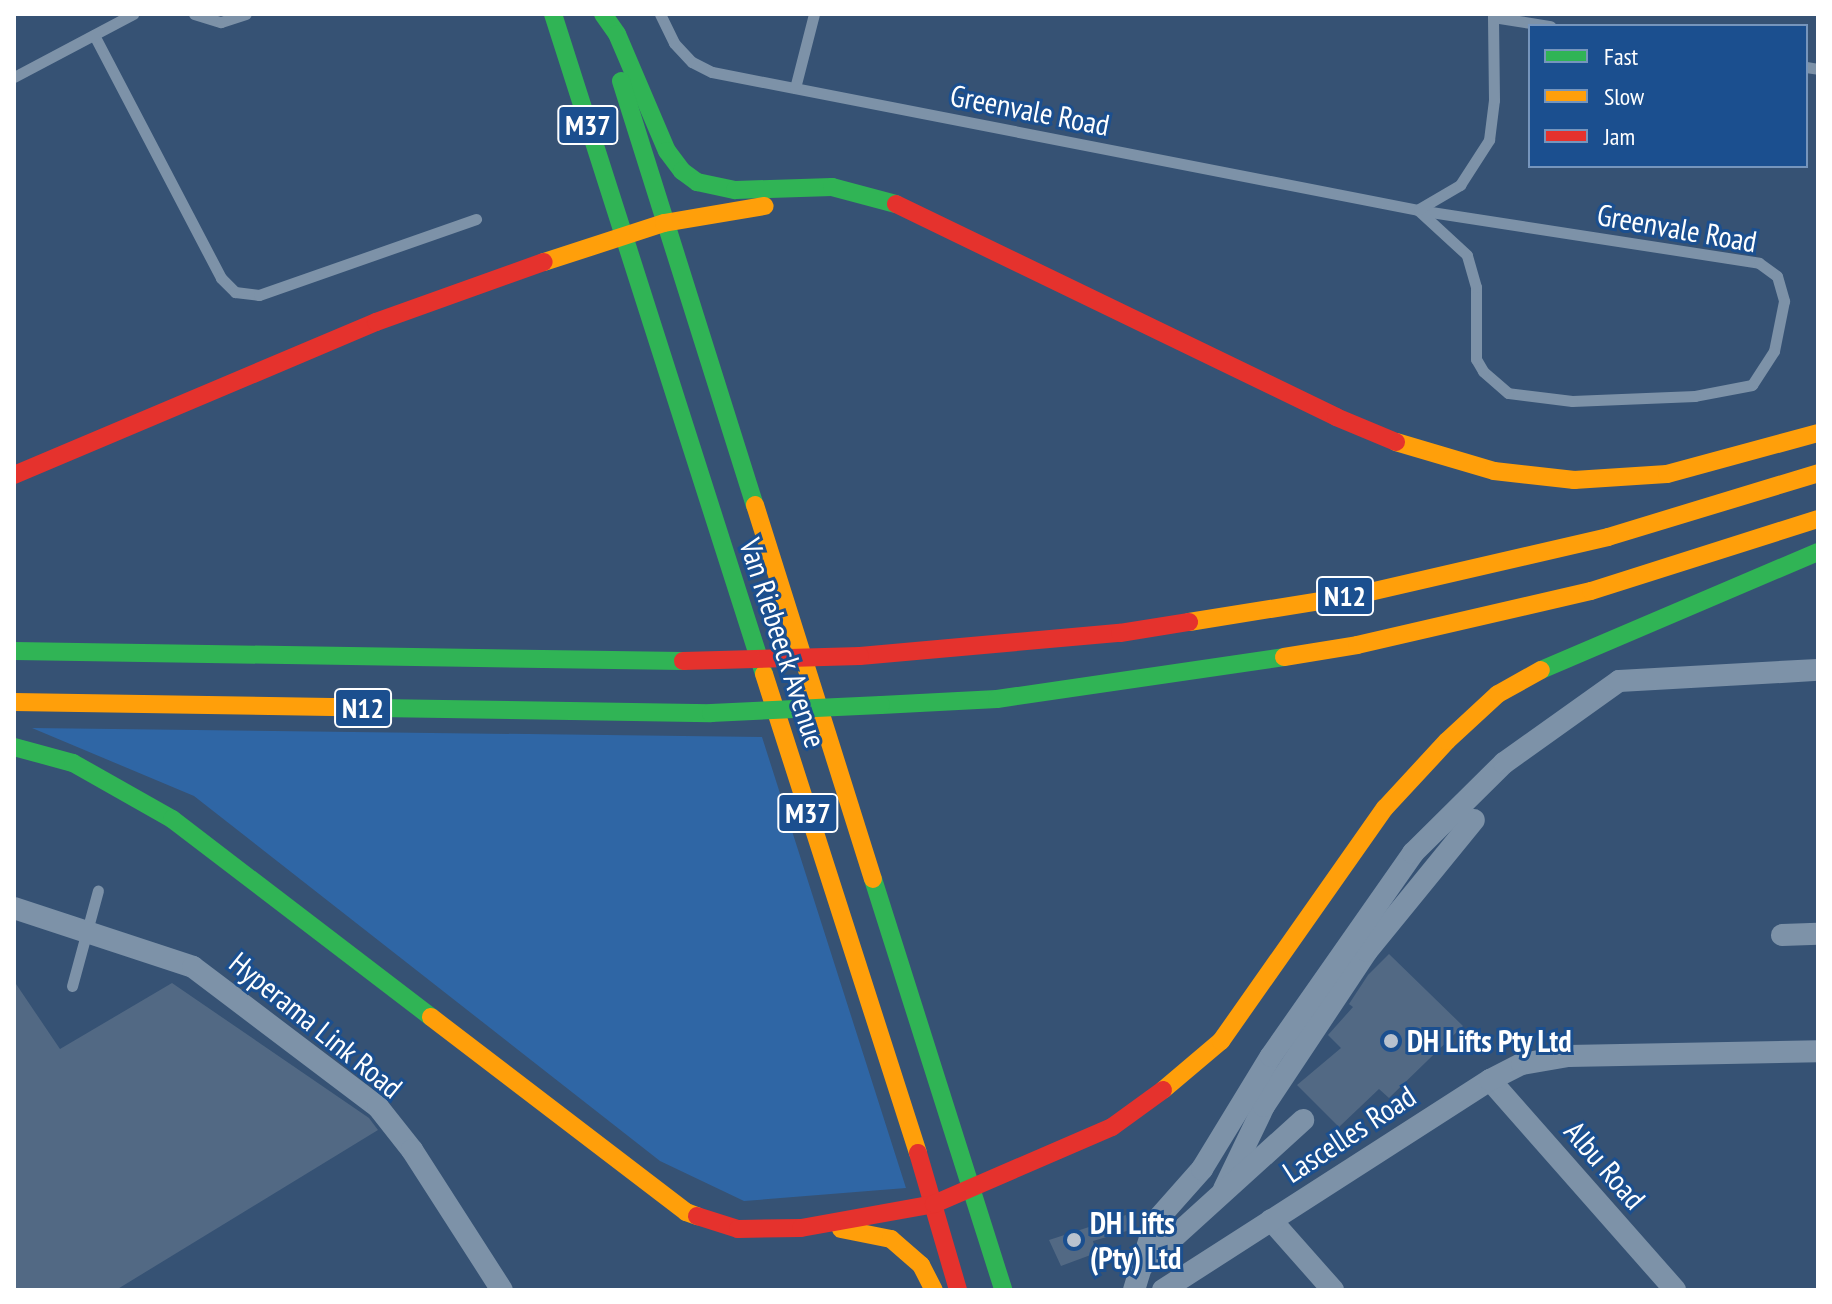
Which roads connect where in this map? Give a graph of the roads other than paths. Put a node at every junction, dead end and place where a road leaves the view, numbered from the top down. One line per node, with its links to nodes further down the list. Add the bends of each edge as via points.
1 (133, 14): 10 (lane)
2 (194, 14): 3 (lane, via 221,22)
3 (246, 14)
4 (553, 14): 17 (main road, Van Riebeeck Avenue / M37)
5 (602, 14): 13 (main road, via 617,34 667,151 697,182 735,190 832,187); 16 (main road, Van Riebeeck Avenue / M37)
6 (660, 14): 12 (lane, Greenvale Road, via 674,43 692,62 712,72)
7 (814, 14): 12 (lane)
8 (1493, 15): 9 (lane); 14 (lane, via 1489,140 1460,185)
9 (1540, 24)
10 (94, 35): 11 (lane); 15 (lane, via 221,278 235,292 259,295)
11 (14, 77)
12 (795, 88): 14 (lane, Greenvale Road)
13 (872, 195): 16 (main road, via 798,200); 18 (main road, via 1370,433 1494,471 1574,480 1667,474)
14 (1418, 210): 14 (lane, Greenvale Road, via 1467,255 1476,287 1476,359 1508,393 1572,401 1695,396 1752,385 1774,351 1784,301 1777,276 1759,263)
15 (476, 219)
16 (664, 223): 17 (main road); 38 (main road, Van Riebeeck Avenue / M37)
17 (622, 235): 20 (main road, via 376,322); 39 (main road, Van Riebeeck Avenue / M37)
18 (1818, 433)
19 (1818, 473): 23 (main road, N12, bridge, via 1608,537 1357,595 1120,633 860,656 683,661)
20 (14, 475)
21 (1818, 519): 25 (main road, N12, bridge, via 1591,591 1357,645 1028,695 711,713)
22 (1818, 552): 38 (main road, via 1559,660 1498,694 1385,808 1221,1041 1112,1127)
23 (14, 651)
24 (1818, 670): 42 (street, via 1619,681 1504,763 1413,853 1271,1056 1202,1169 1155,1222)
25 (14, 702)
26 (14, 747): 41 (main road, via 73,763 172,819 686,1212 738,1229)
27 (1474, 820): 37 (street, via 1367,951 1264,1106)
28 (98, 890): 30 (lane)
29 (14, 908): 30 (street, Hyperama Link Road)
30 (87, 931): 33 (lane); 43 (street, Hyperama Link Road, via 193,967 378,1107 412,1150)
31 (1818, 934): 32 (street)
32 (1782, 935)
33 (72, 986)
34 (1818, 1051): 35 (street, Lascelles Road, via 1568,1056 1522,1064)
35 (1490, 1080): 40 (street, Lascelles Road); 50 (street, Albu Road)
36 (1303, 1120): 37 (street)
37 (1224, 1189): 42 (street)
38 (973, 1190): 39 (main road); 46 (main road, Van Riebeeck Avenue / M37)
39 (934, 1204): 41 (main road); 45 (main road, Van Riebeeck Avenue / M37)
40 (1271, 1220): 48 (street, Lascelles Road); 49 (street)
41 (801, 1228): 44 (main road, via 846,1229 891,1239 921,1265)
42 (1141, 1267): 47 (street)
43 (502, 1290)
44 (934, 1290)
45 (958, 1290)
46 (1003, 1290)
47 (1134, 1290)
48 (1163, 1290)
49 (1333, 1290)
50 (1675, 1290)

